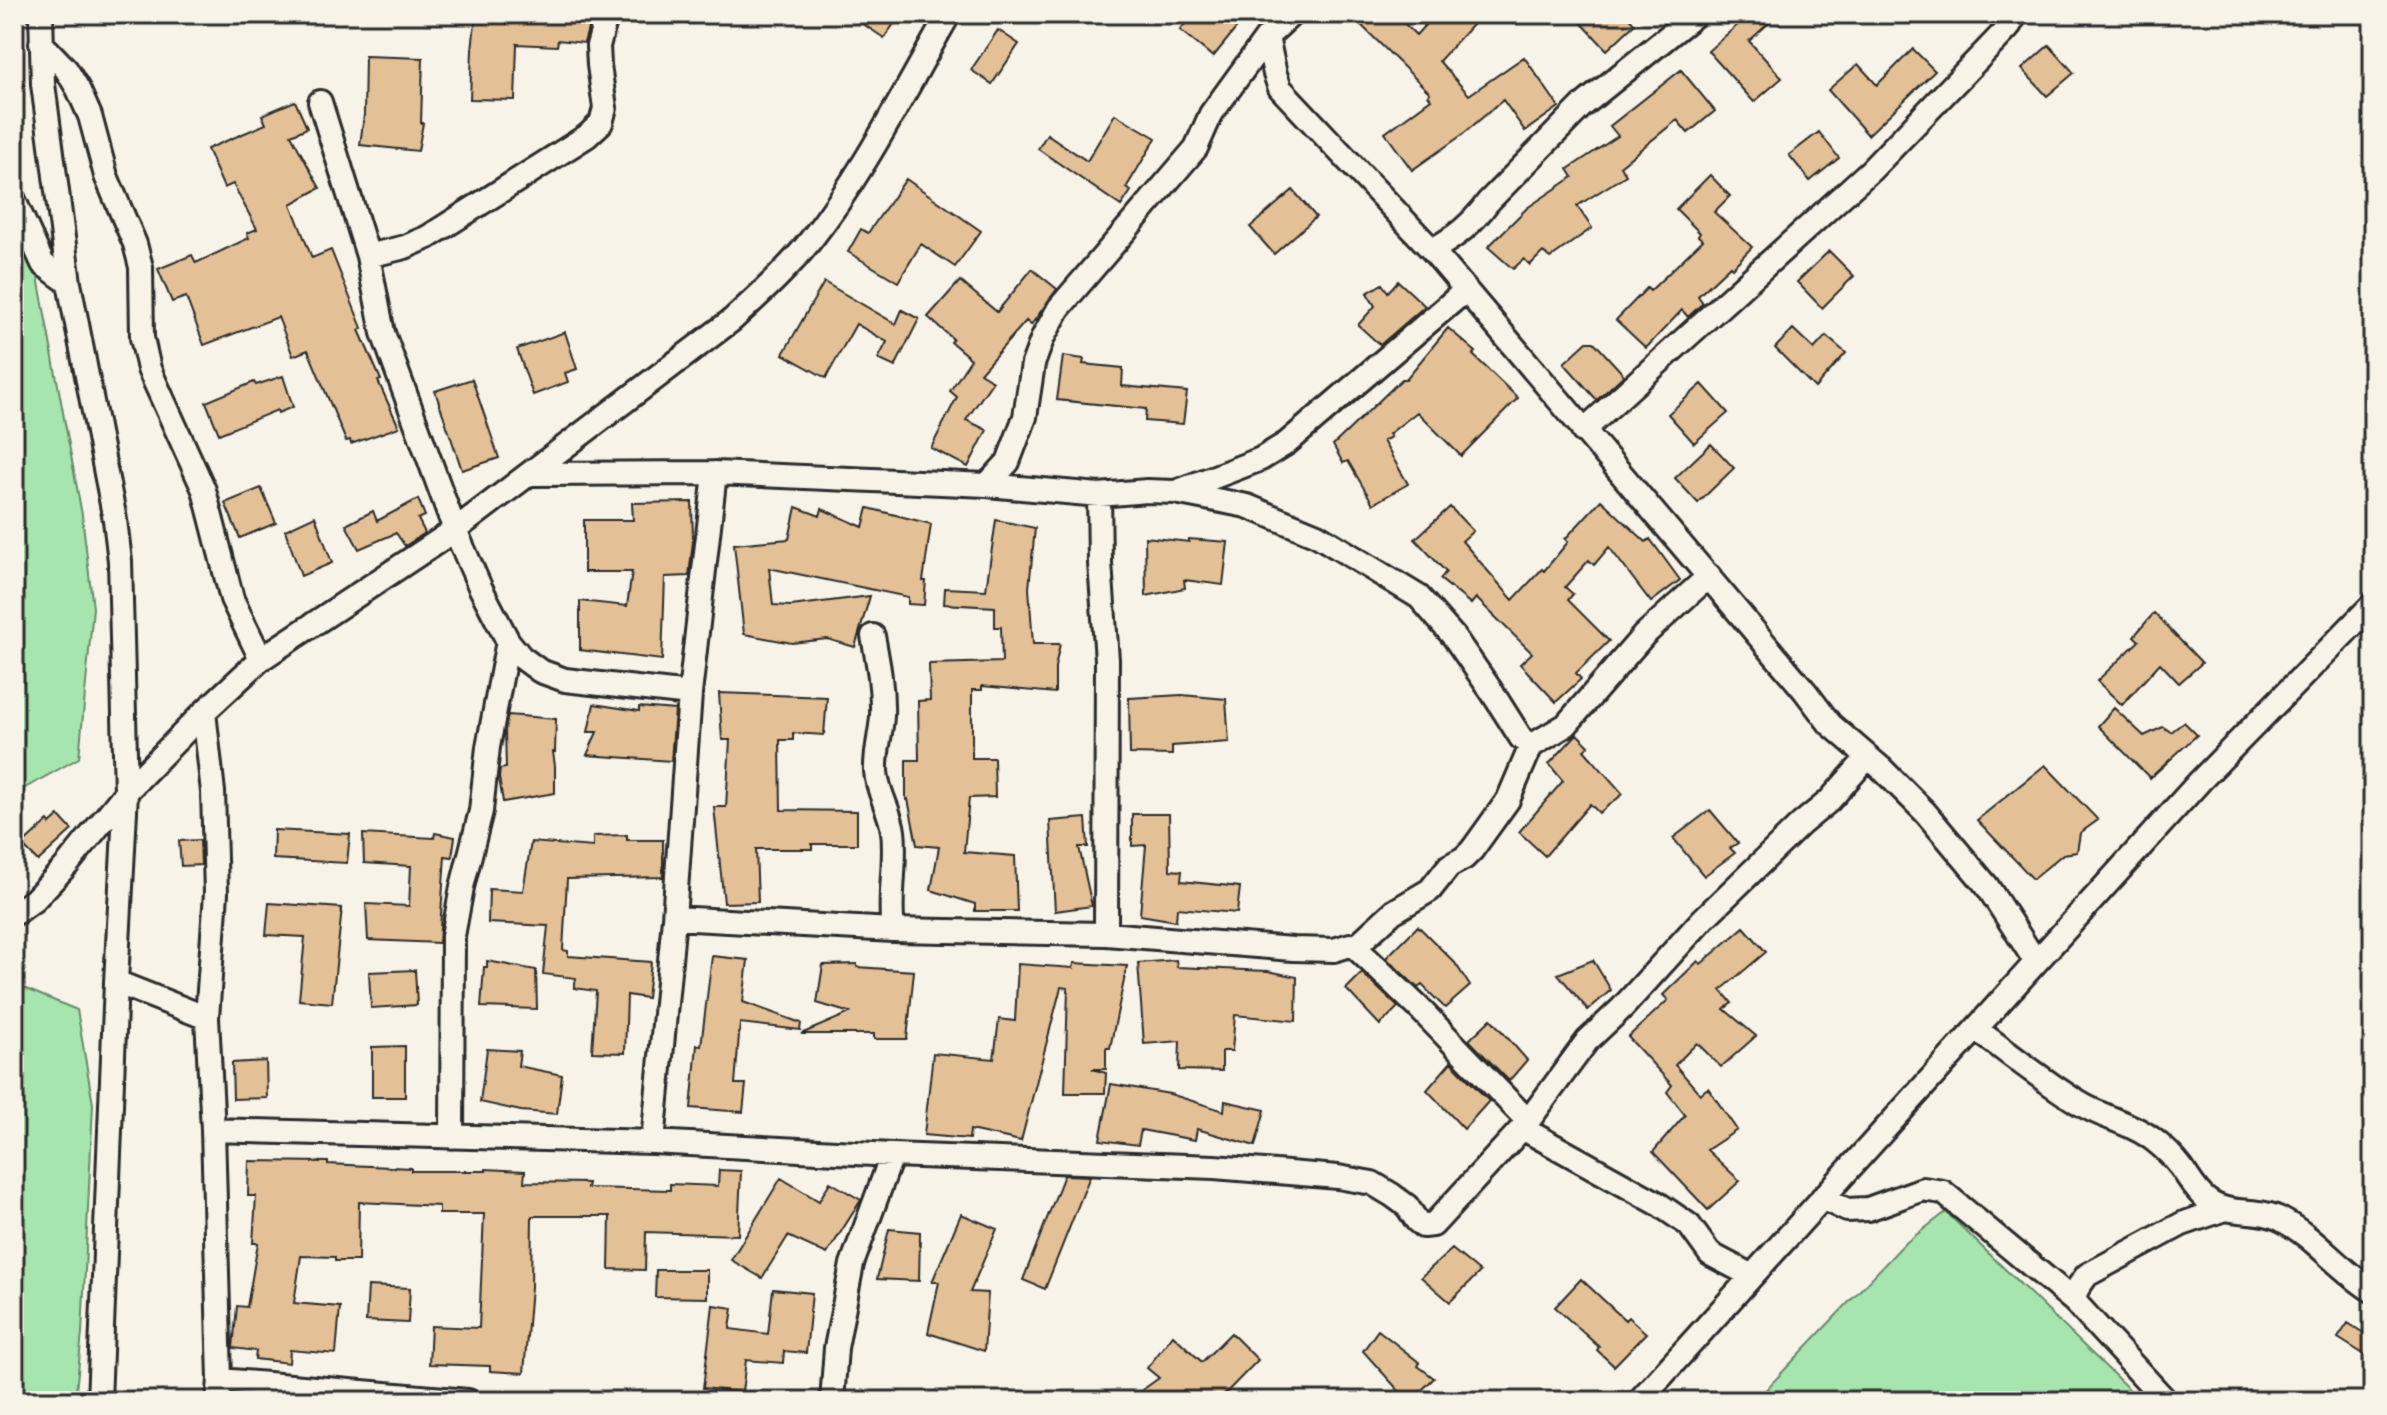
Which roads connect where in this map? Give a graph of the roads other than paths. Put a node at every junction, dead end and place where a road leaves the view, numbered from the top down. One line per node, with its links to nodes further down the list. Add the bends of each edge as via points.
1 (41, 14): 8 (street)
2 (607, 14): 12 (street, via 598,46 605,108 601,123 428,237)
3 (949, 14): 17 (street, via 839,202 772,283 732,320)
4 (1292, 14): 7 (street)
5 (1696, 14): 11 (street, via 1582,106 1475,220)
6 (2013, 14): 15 (street, via 2008,28 1871,170)
7 (1267, 37): 11 (street, via 1280,88); 18 (street, via 1211,114 1196,148 1059,308 1033,364 1025,417 1008,462)
8 (41, 43): 13 (street); 26 (street, via 66,69 90,116 106,176 141,267 142,338 149,369 204,490 232,599)
9 (320, 102): 12 (street)
10 (14, 200): 13 (street, via 43,264)
11 (1432, 250): 14 (street)
12 (368, 256): 21 (street, via 383,333)
13 (69, 283): 31 (street, via 120,561)
14 (1466, 290): 15 (street); 19 (street, via 1287,443 1261,459)
15 (1583, 431): 22 (street)
16 (715, 473): 17 (street); 18 (street); 27 (street)
17 (531, 474): 21 (street)
18 (987, 485): 20 (street)
19 (1175, 492): 20 (street); 29 (street, via 1247,506 1299,526 1419,597)
20 (1099, 495): 35 (street, via 1107,660)
21 (455, 530): 25 (street); 26 (street)
22 (1709, 576): 29 (street, via 1644,635 1566,725); 30 (street, via 1830,724)
23 (2373, 604): 37 (street, via 2200,781)
24 (873, 636): 34 (street, via 882,714 877,782 894,844)
25 (508, 641): 27 (street, via 540,671 565,680); 43 (street, via 481,811 453,936)
26 (261, 659): 28 (street)
27 (690, 694): 33 (street)
28 (204, 712): 31 (street); 39 (street, via 216,893)
29 (1531, 746): 36 (street, via 1508,800 1472,850)
30 (1868, 757): 37 (street, via 1925,812 1987,886); 41 (street, via 1587,1041)
31 (126, 792): 32 (street, via 45,889); 38 (street)
32 (14, 914)
33 (674, 918): 34 (street); 44 (street)
34 (893, 930): 35 (street)
35 (1106, 934): 36 (street, via 1293,949)
36 (1355, 947): 41 (street)
37 (2036, 962): 40 (street)
38 (116, 982): 39 (street); 53 (street)
39 (207, 1018): 42 (street)
40 (1976, 1029): 46 (street); 47 (street, via 2081,1105 2154,1140 2207,1200)
41 (1527, 1122): 45 (street, via 1433,1225 1423,1226 1407,1206 1372,1183 1338,1177); 48 (street, via 1531,1133 1657,1203 1689,1225 1710,1254)
42 (213, 1130): 43 (street); 51 (street)
43 (452, 1137): 44 (street)
44 (653, 1142): 45 (street)
45 (892, 1155): 55 (street, via 852,1264)
46 (1822, 1198): 48 (street); 50 (street, via 1847,1210 1868,1209 1923,1189 1943,1192)
47 (2225, 1209): 49 (street, via 2280,1219); 50 (street, via 2182,1224 2087,1275)
48 (1752, 1276): 56 (street)
49 (2373, 1291)
50 (2074, 1301): 57 (street)
51 (219, 1391): 52 (street)
52 (434, 1399): 54 (street)
53 (99, 1401)
54 (468, 1401)
55 (832, 1401)
56 (1639, 1401)
57 (2166, 1401)

